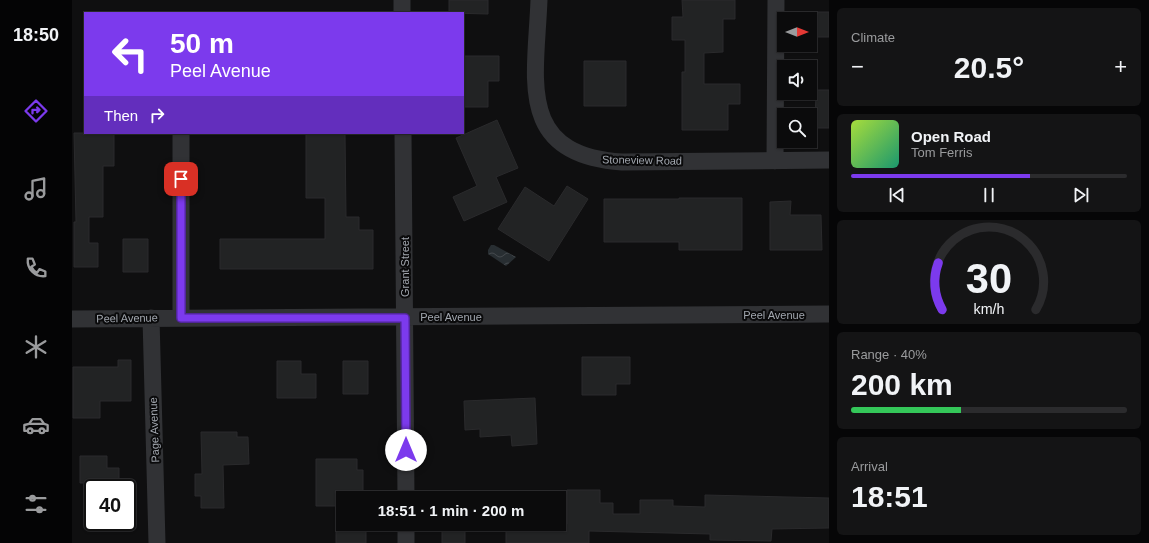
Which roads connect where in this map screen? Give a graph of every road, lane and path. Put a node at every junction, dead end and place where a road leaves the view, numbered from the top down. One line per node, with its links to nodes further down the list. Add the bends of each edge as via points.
1 (402, 0): 4 (street)
2 (539, 0): 7 (street, Stoneview Road, via 536,86 539,108 548,129 562,144 581,155 600,160)
3 (776, 0): 7 (street)
4 (402, 12)
5 (181, 134): 11 (street)
6 (403, 134): 12 (street, Grant Street)
7 (775, 160): 8 (street, Stoneview Road)
8 (829, 160)
9 (829, 314): 12 (street, Peel Avenue)
10 (151, 318): 11 (street, Peel Avenue); 13 (street, Peel Avenue); 16 (street, Page Avenue)
11 (181, 318): 12 (street, Peel Avenue)
12 (405, 318): 14 (street, Grant Street)
13 (72, 319)
14 (406, 491)
15 (406, 531): 17 (street)
16 (157, 543)
17 (406, 543)

